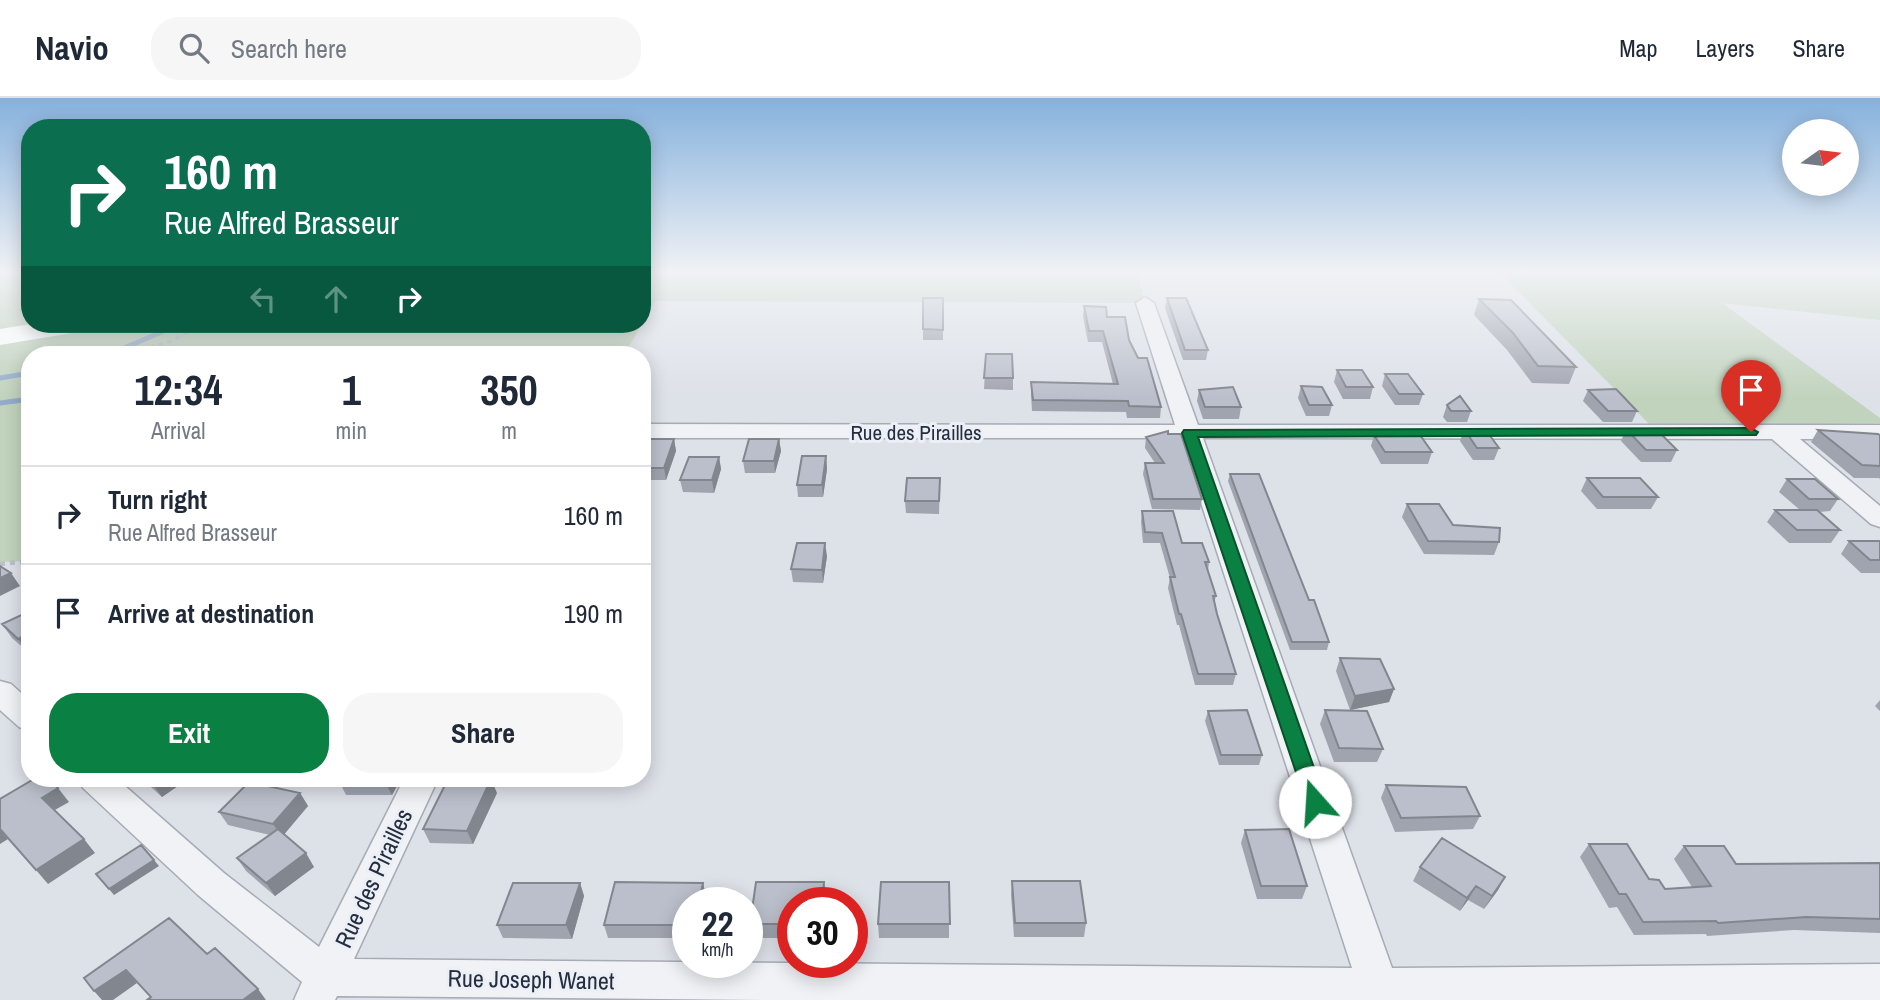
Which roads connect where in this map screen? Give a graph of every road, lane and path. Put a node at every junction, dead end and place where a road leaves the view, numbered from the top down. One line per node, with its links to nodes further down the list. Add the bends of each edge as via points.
1 (1149, 314): 9 (street)
2 (24, 333): 4 (street)
3 (185, 333): 5 (path)
4 (0, 337)
5 (155, 346)
6 (651, 431): 9 (street, Rue des Pirailles)
7 (1778, 432): 8 (street, Rue des Pirailles); 9 (street, Rue des Pirailles); 10 (street)
8 (1880, 432)
9 (1189, 433): 19 (street)
10 (1880, 519)
11 (21, 562): 12 (path)
12 (0, 564)
13 (0, 692): 14 (street)
14 (21, 711)
15 (104, 787): 18 (street)
16 (417, 787): 18 (street, Rue des Pirailles)
17 (1880, 983): 19 (street, Rue Joseph Wanet)
18 (320, 989): 19 (street, Rue Joseph Wanet)
19 (1380, 993)

